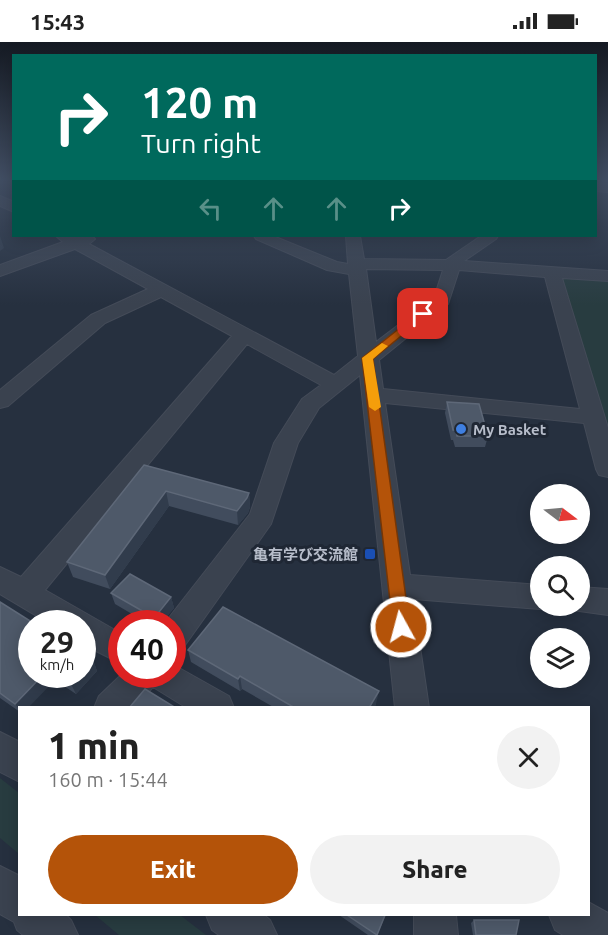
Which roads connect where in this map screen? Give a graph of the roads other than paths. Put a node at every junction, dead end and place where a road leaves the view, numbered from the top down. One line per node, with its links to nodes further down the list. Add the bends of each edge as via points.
1 (87, 237): 5 (street)
2 (263, 237): 7 (street, via 333,266)
3 (352, 237): 7 (street)
4 (487, 237): 6 (street, via 457,257)
5 (70, 239): 8 (street); 11 (street)
6 (452, 265): 7 (street); 9 (street); 13 (street, via 442,300)
7 (356, 267): 13 (street)
8 (0, 271)
9 (552, 272): 10 (street); 17 (street)
10 (608, 276)
11 (163, 289): 12 (street); 16 (street, via 98,319)
12 (247, 336): 14 (street); 20 (street, via 238,341)
13 (368, 358): 14 (street); 15 (street)
14 (335, 384): 25 (street, via 310,404 286,443 262,517)
15 (373, 395): 17 (street); 19 (street)
16 (0, 401)
17 (593, 417): 18 (street)
18 (608, 469)
19 (396, 586): 21 (street); 30 (street)
20 (12, 587): 24 (street)
21 (530, 596)
22 (590, 600): 23 (street)
23 (608, 602)
24 (52, 610)
25 (186, 619)
26 (130, 688): 28 (street)
27 (184, 688): 29 (street)
28 (113, 706)
29 (214, 706)
30 (412, 706)
31 (0, 750): 32 (street)
32 (18, 763)
33 (0, 887): 34 (street)
34 (18, 902)
35 (33, 916): 39 (street)
36 (228, 916): 40 (street)
37 (435, 916): 41 (street)
38 (572, 916): 42 (street)
39 (56, 935)
40 (255, 935)
41 (436, 935)
42 (604, 935)

